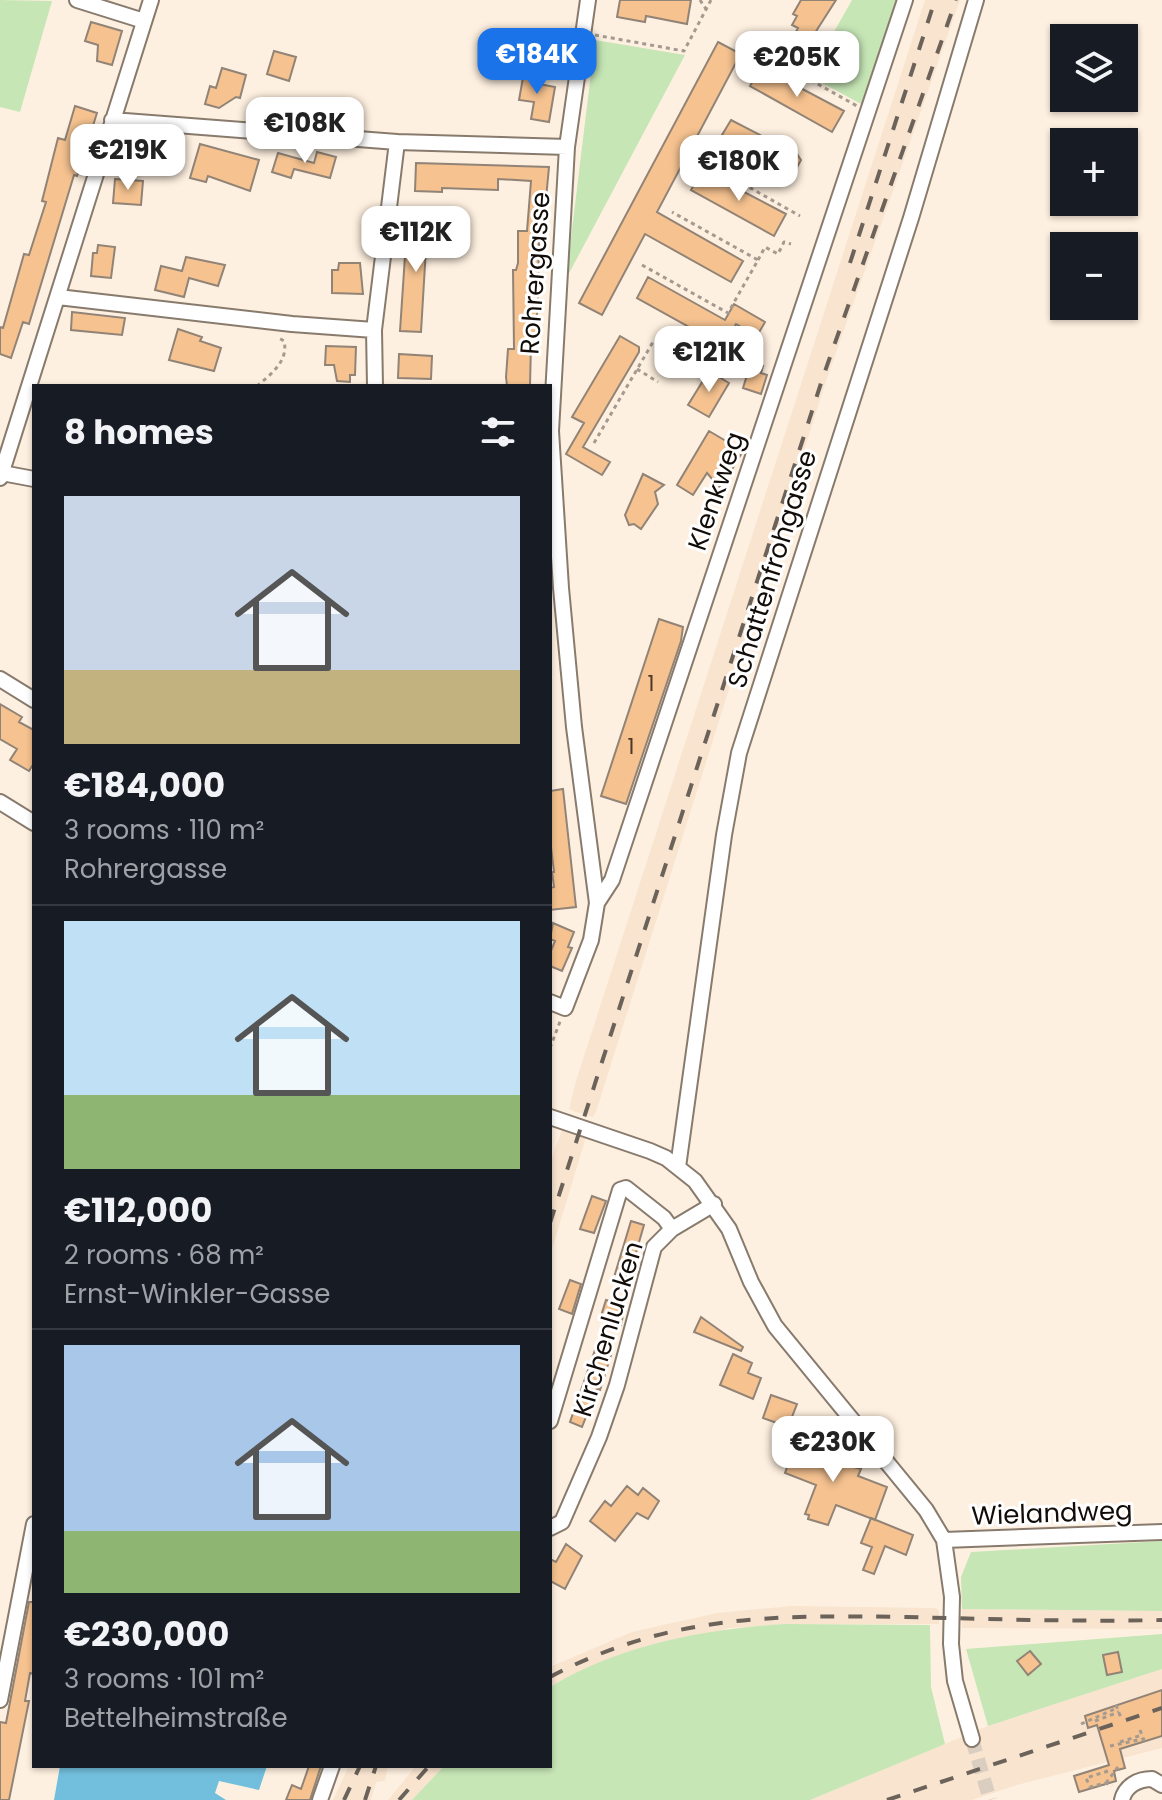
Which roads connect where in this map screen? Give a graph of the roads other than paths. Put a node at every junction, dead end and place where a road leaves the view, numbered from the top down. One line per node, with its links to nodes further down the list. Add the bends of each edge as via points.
1 (77, 0): 6 (street)
2 (151, 0): 6 (street)
3 (588, 0): 9 (street, Rohrergasse)
4 (905, 0): 21 (street, Klenkweg, via 612,880)
5 (976, 0): 24 (street, Schattenfrohgasse, via 739,753)
6 (144, 21): 7 (street)
7 (112, 120): 8 (street); 10 (street)
8 (397, 142): 9 (street); 11 (street)
9 (567, 147): 13 (street, Rohrergasse)
10 (58, 297): 11 (street); 15 (street)
11 (374, 330): 12 (street)
12 (375, 384)
13 (552, 413)
14 (552, 447): 21 (street, Rohrergasse, via 574,727)
15 (1, 476): 16 (street)
16 (32, 479)
17 (0, 679): 18 (street)
18 (32, 699)
19 (0, 802): 20 (street)
20 (32, 822)
21 (597, 903): 22 (street, Rohrergasse, via 591,940)
22 (555, 1004)
23 (557, 1120): 24 (street, via 638,1146)
24 (678, 1167): 25 (street)
25 (714, 1204): 26 (street, Kirchenlucken); 31 (street, via 775,1326 926,1510)
26 (672, 1229): 27 (street, Kirchenlucken, via 626,1188 620,1190); 28 (street, Kirchenlucken, via 649,1260 599,1437 562,1522)
27 (552, 1414)
28 (552, 1527)
29 (1162, 1532): 31 (street, Wielandweg)
30 (32, 1534): 32 (street)
31 (944, 1540): 33 (street, via 955,1681)
32 (0, 1700)
33 (972, 1739)
34 (331, 1768): 37 (street)
35 (1162, 1785): 36 (street, via 1152,1779 1136,1782)
36 (1118, 1794)
37 (320, 1800)

